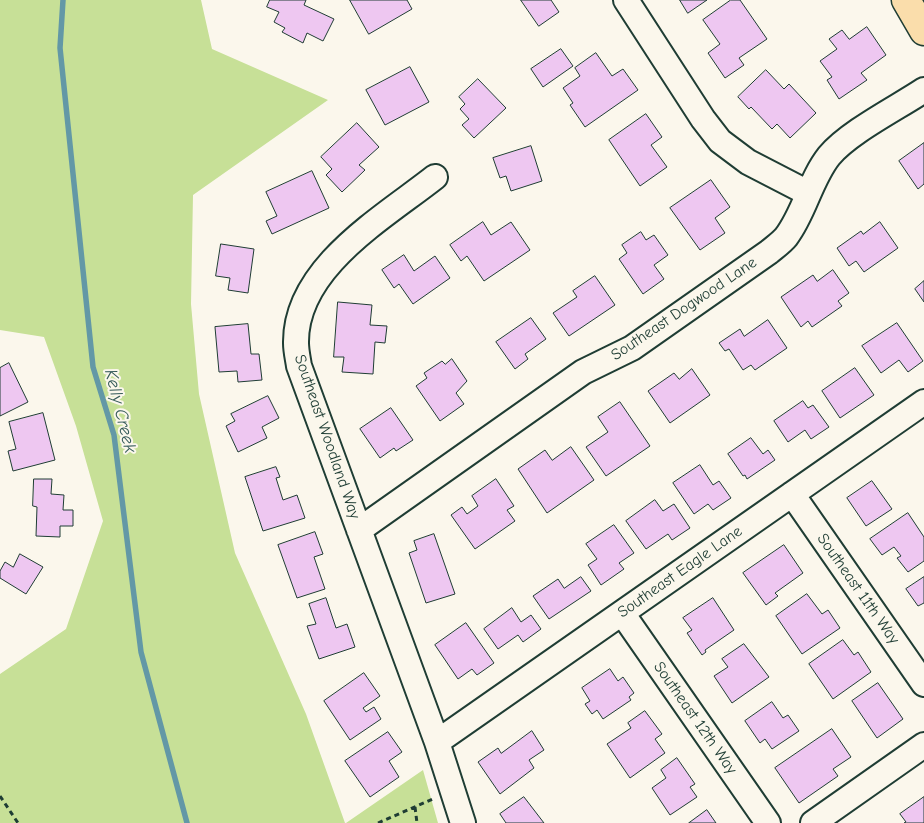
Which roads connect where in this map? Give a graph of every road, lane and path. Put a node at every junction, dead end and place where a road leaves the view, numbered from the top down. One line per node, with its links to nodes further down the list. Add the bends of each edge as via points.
1 (626, 0): 6 (street, via 720,141 748,162)
2 (906, 0): 3 (main road)
3 (924, 31)
4 (924, 90): 6 (street, Southeast Dogwood Lane, via 855,134 831,154 815,175)
5 (434, 177): 9 (street, Southeast Woodland Way, via 328,263 314,284 298,322 299,366)
6 (808, 193): 9 (street, Southeast Dogwood Lane, via 786,238 769,252 632,348 583,372)
7 (924, 402): 8 (street, Southeast Eagle Lane)
8 (792, 494): 10 (street, Southeast Eagle Lane); 11 (street, Southeast 11th Way)
9 (359, 530): 12 (street, Southeast Woodland Way)
10 (622, 613): 12 (street, Southeast Eagle Lane); 21 (street, Southeast 12th Way)
11 (924, 684)
12 (437, 742): 14 (street, Southeast Woodland Way)
13 (924, 745): 22 (street)
14 (452, 790): 16 (path); 20 (street, Southeast Woodland Way)
15 (0, 796): 17 (path)
16 (415, 807): 18 (path); 19 (path)
17 (18, 823)
18 (378, 823)
19 (416, 823)
20 (463, 823)
21 (768, 823)
22 (813, 823)

